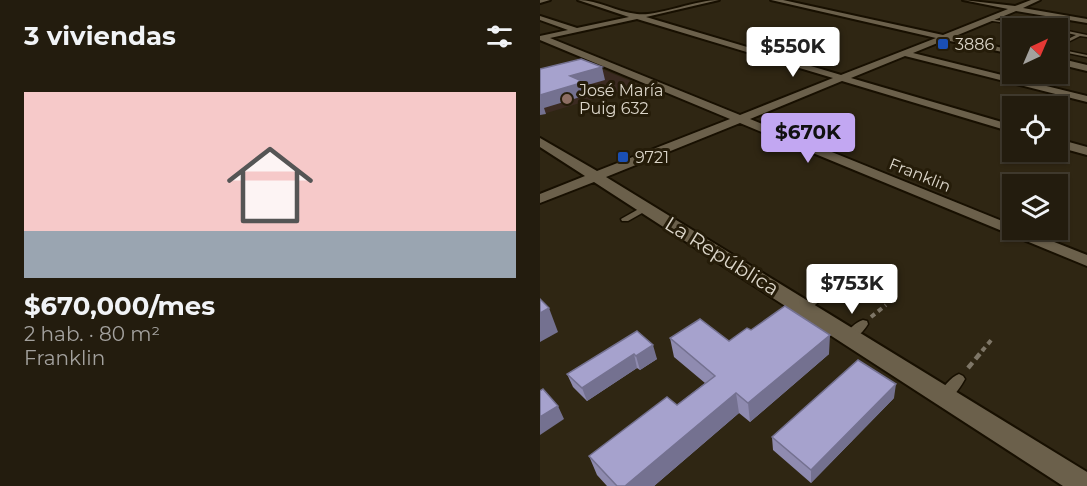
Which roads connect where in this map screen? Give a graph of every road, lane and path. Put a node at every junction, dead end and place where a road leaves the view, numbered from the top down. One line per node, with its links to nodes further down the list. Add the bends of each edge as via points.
1 (547, 0): 7 (street)
2 (581, 0): 10 (street)
3 (716, 0): 10 (street)
4 (774, 0): 20 (street)
5 (966, 0): 8 (street)
6 (1037, 0): 8 (street)
7 (540, 1)
8 (1016, 9): 9 (street); 14 (street)
9 (1060, 16): 12 (lane); 13 (street)
10 (638, 17): 16 (street); 29 (street)
11 (540, 18): 16 (street)
12 (1056, 18)
13 (1085, 19)
14 (988, 20): 15 (lane); 20 (street)
15 (1002, 22)
16 (576, 30): 21 (street)
17 (1068, 32): 18 (lane)
18 (1080, 34): 19 (lane); 22 (lane)
19 (1087, 36)
20 (944, 37): 23 (street); 25 (street)
21 (541, 38): 31 (street, Franklin)
22 (1068, 42)
23 (1002, 50)
24 (1068, 51): 26 (lane)
25 (903, 53): 29 (street); 30 (street)
26 (1087, 56)
27 (1068, 64): 28 (street)
28 (1087, 68)
29 (841, 78): 31 (street); 32 (street)
30 (1087, 99)
31 (740, 119): 36 (street); 40 (street, Franklin)
32 (1002, 126)
33 (540, 142): 36 (street, La República)
34 (1068, 146): 35 (street)
35 (1087, 152)
36 (597, 176): 37 (street); 38 (street, La República)
37 (540, 199)
38 (647, 208): 39 (lane); 42 (street, La República)
39 (625, 219)
40 (1087, 261)
41 (844, 277): 42 (path)
42 (812, 302): 44 (street, La República)
43 (886, 304): 44 (path)
44 (856, 330): 47 (street, La República)
45 (993, 338): 46 (path)
46 (959, 379): 47 (lane)
47 (944, 396): 48 (street, La República)
48 (1086, 486)

